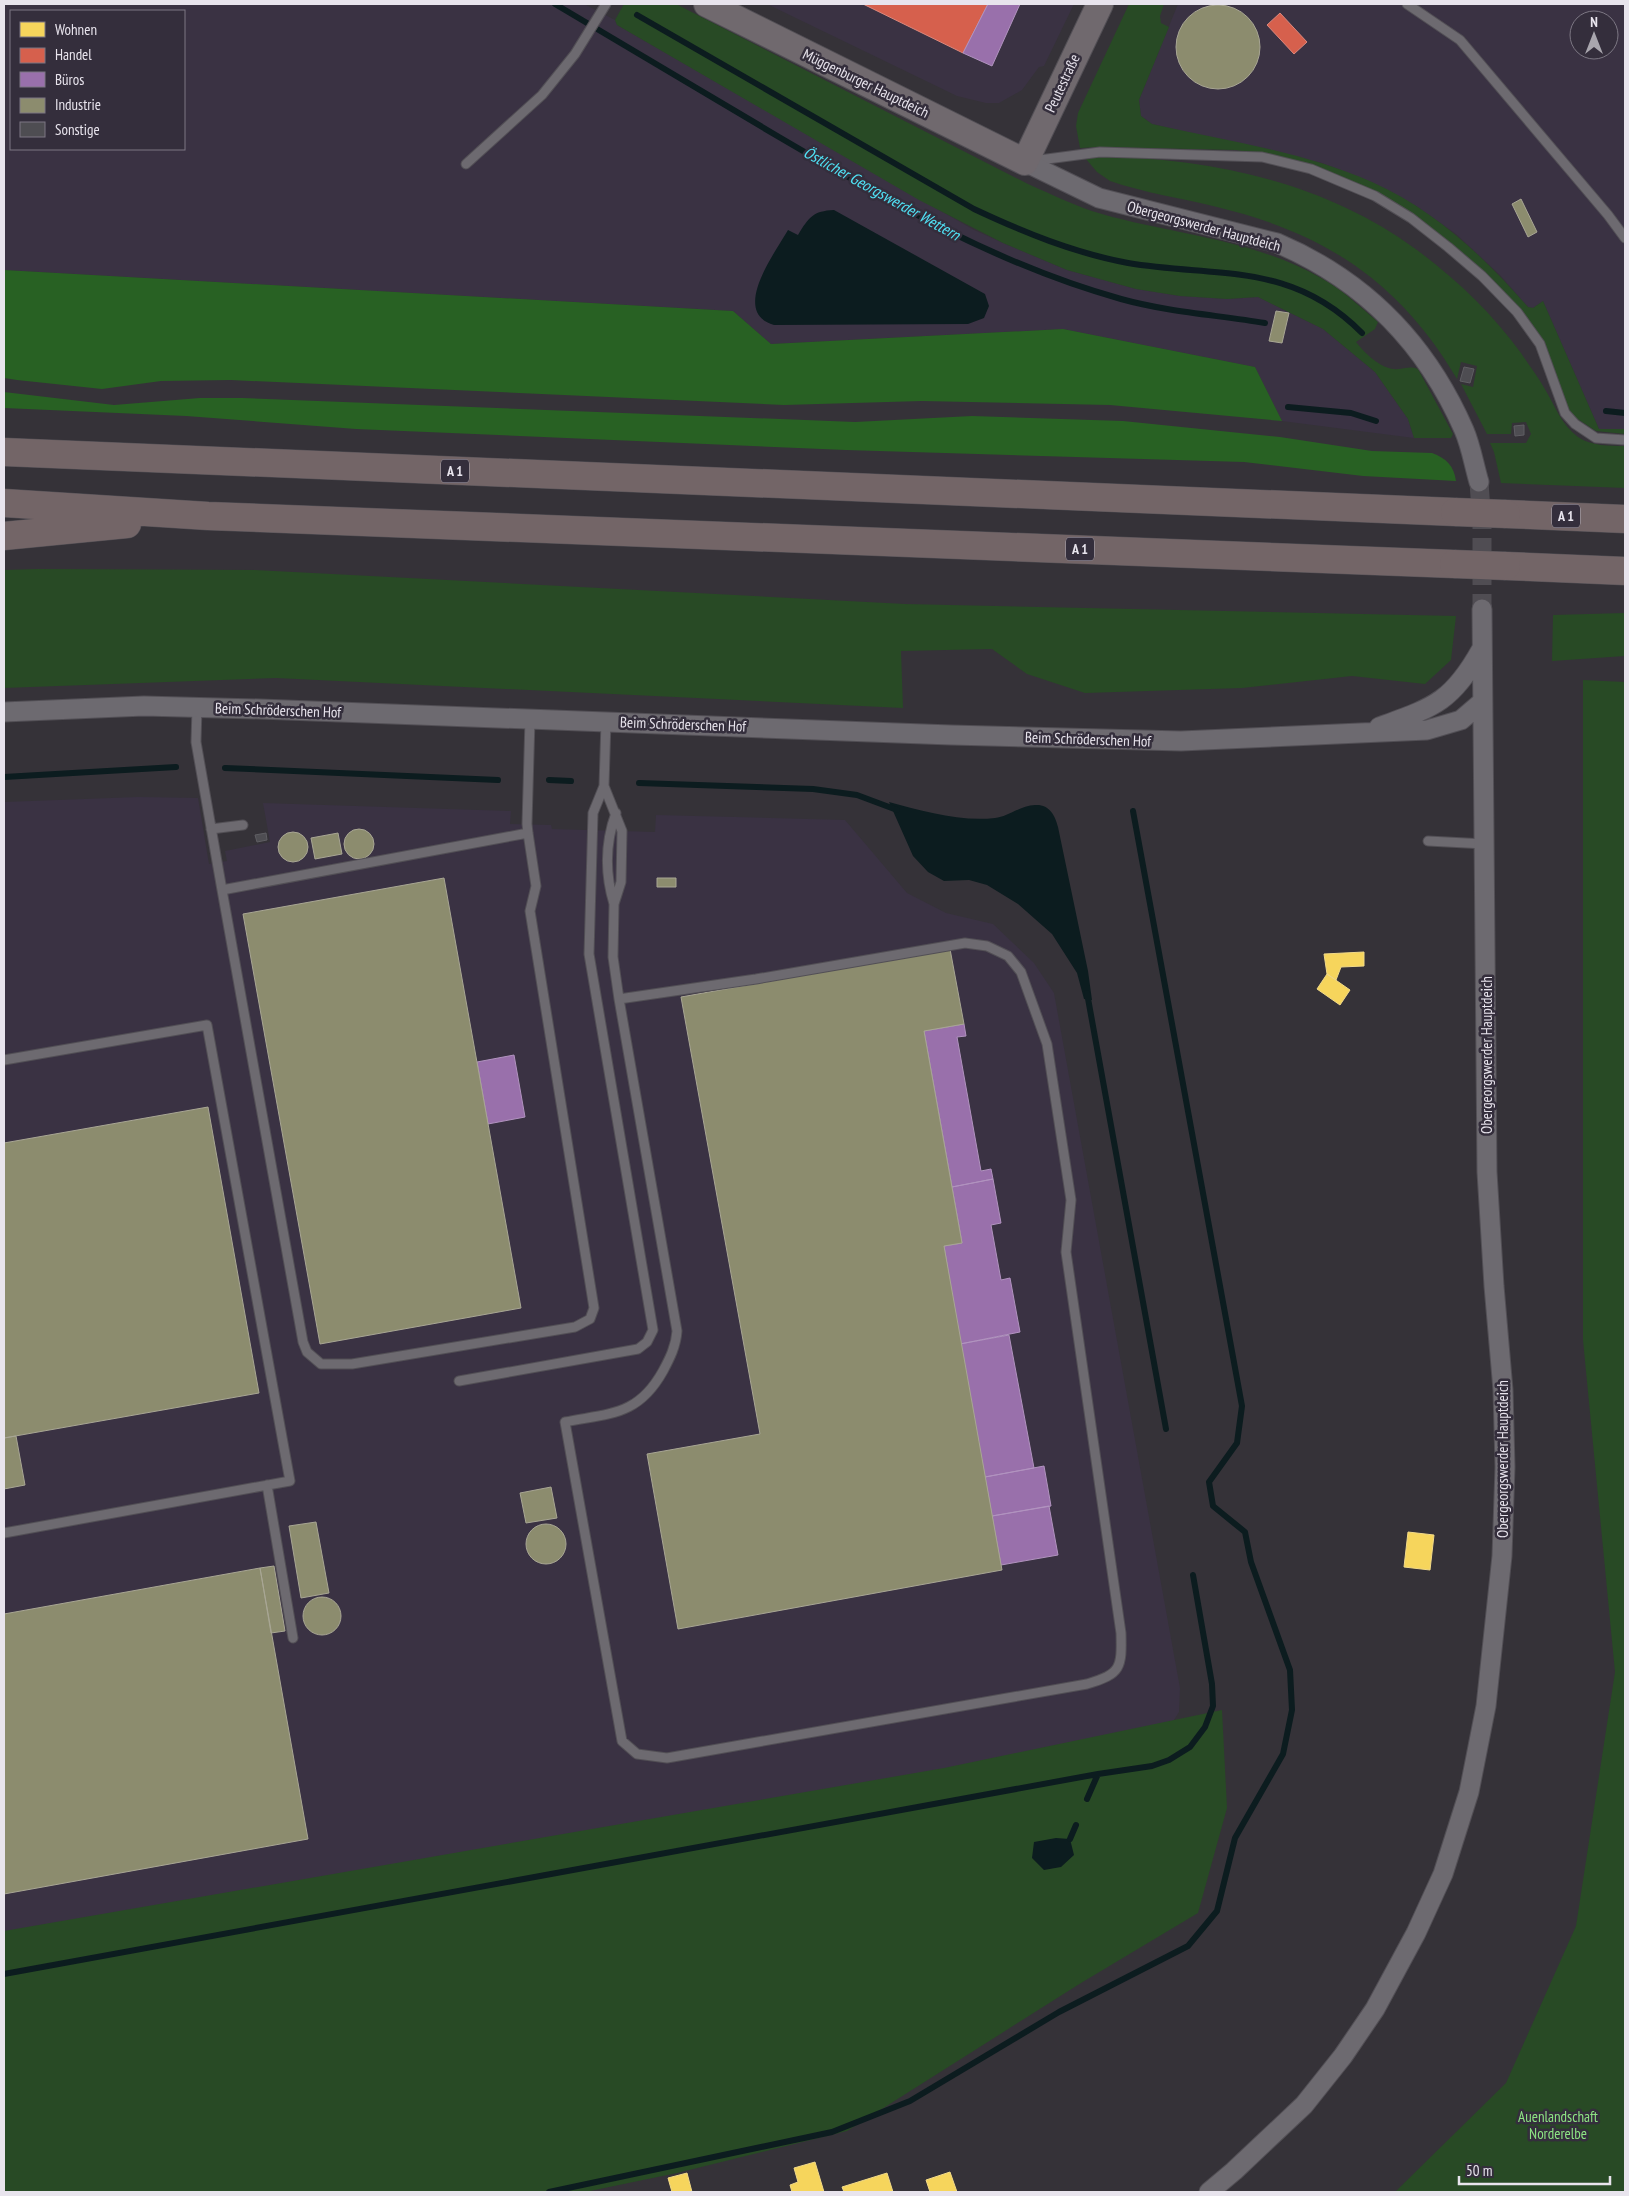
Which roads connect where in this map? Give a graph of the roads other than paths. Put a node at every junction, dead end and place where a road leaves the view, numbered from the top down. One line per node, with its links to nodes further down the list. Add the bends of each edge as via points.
1 (606, 4): 6 (lane, via 575,54 542,95)
2 (707, 4): 5 (street, Müggenburger Hauptdeich)
3 (1100, 4): 5 (street, Peutestraße)
4 (1407, 4): 7 (lane, via 1460,40)
5 (1025, 162): 8 (lane, via 1100,152 1262,157 1310,169 1375,196 1411,218 1482,276 1517,312 1540,344 1565,413 1596,438); 12 (street, Obergeorgswerder Hauptdeich, via 1099,198 1277,243 1303,254 1348,281 1394,322 1431,368 1464,430)
6 (466, 164)
7 (1625, 238)
8 (1625, 440)
9 (4, 448): 11 (highway)
10 (4, 452): 11 (highway, A 1)
11 (58, 454): 15 (highway, A 1, bridge)
12 (1479, 482)
13 (4, 503): 14 (highway)
14 (208, 516): 16 (highway, A 1); 17 (highway, A 1, bridge)
15 (1625, 519)
16 (4, 536)
17 (1625, 571)
18 (1482, 609): 19 (street, Obergeorgswerder Hauptdeich)
19 (1481, 649): 20 (street, Obergeorgswerder Hauptdeich); 25 (street, Beim Schröderschen Hof, via 1451,694 1436,704)
20 (1482, 702): 25 (street, Beim Schröderschen Hof, via 1461,720 1439,728); 32 (street, Obergeorgswerder Hauptdeich)
21 (197, 707): 22 (street, Beim Schröderschen Hof); 23 (street, Beim Schröderschen Hof); 29 (lane, via 196,742)
22 (4, 712)
23 (530, 719): 24 (street, Beim Schröderschen Hof); 30 (lane)
24 (606, 721): 25 (street, Beim Schröderschen Hof, via 1181,741); 26 (lane)
25 (1362, 732)
26 (604, 786): 27 (lane); 37 (lane, via 593,813 589,954 653,1330 647,1342 638,1349)
27 (616, 814): 34 (lane, via 622,831 622,848 621,882); 34 (lane, via 609,831 607,882)
28 (243, 824): 29 (lane)
29 (211, 828): 33 (lane)
30 (528, 833): 33 (lane); 33 (lane, via 536,886 530,911 594,1308 590,1319 575,1327 352,1364 321,1364 307,1352)
31 (1428, 841): 32 (lane)
32 (1485, 844): 41 (street, Obergeorgswerder Hauptdeich, via 1487,1172 1506,1467 1500,1583 1478,1749 1469,1792 1443,1874 1375,2009 1304,2105)
33 (222, 890)
34 (614, 904): 35 (lane, via 613,958)
35 (619, 1000): 35 (lane, via 678,1331 659,1378 645,1397 619,1412 565,1422 619,1734 624,1745 637,1754 667,1758 1087,1684 1112,1676 1121,1664 1121,1633 1066,1252 1070,1200 1047,1044 1021,972 1008,956 987,946 965,943)
36 (4, 1060): 38 (lane, via 207,1025 290,1480)
37 (460, 1381)
38 (267, 1485): 39 (lane); 40 (lane)
39 (4, 1533)
40 (293, 1638)
41 (1209, 2192)

